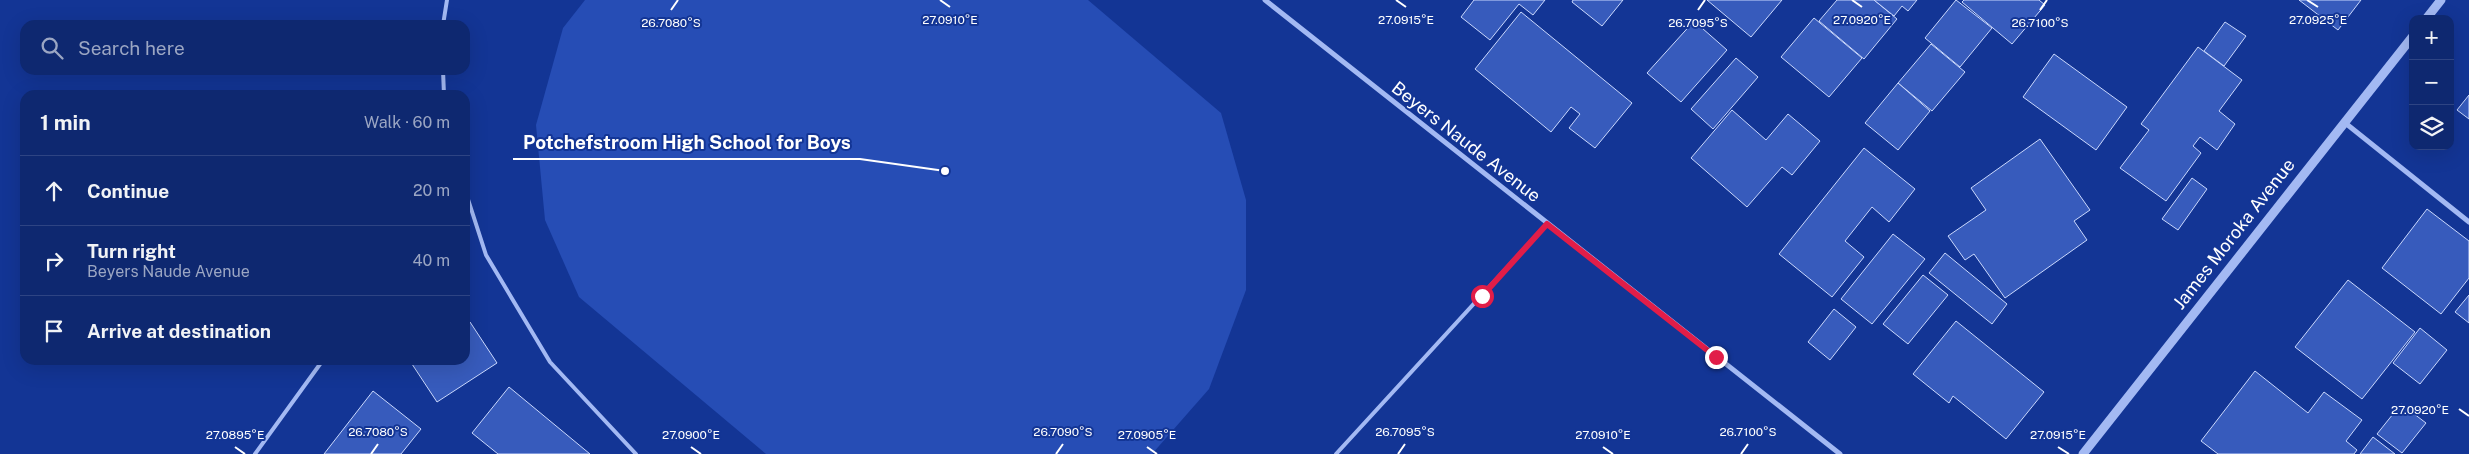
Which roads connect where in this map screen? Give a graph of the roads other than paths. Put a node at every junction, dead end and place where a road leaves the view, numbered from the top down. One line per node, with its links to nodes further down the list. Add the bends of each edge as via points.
1 (447, 0): 5 (lane)
2 (1265, 0): 12 (street, Beyers Naude Avenue)
3 (2441, 0): 4 (street)
4 (2429, 15)
5 (444, 20)
6 (2409, 41): 9 (street, James Moroka Avenue)
7 (443, 75): 8 (lane)
8 (444, 90)
9 (2343, 122): 11 (street); 18 (street, James Moroka Avenue)
10 (470, 205): 15 (lane, via 486,255 550,362)
11 (2469, 222)
12 (1547, 224): 16 (lane); 17 (street, Beyers Naude Avenue)
13 (319, 365): 14 (lane)
14 (255, 454)
15 (636, 454)
16 (1336, 454)
17 (1840, 454)
18 (2082, 454)

